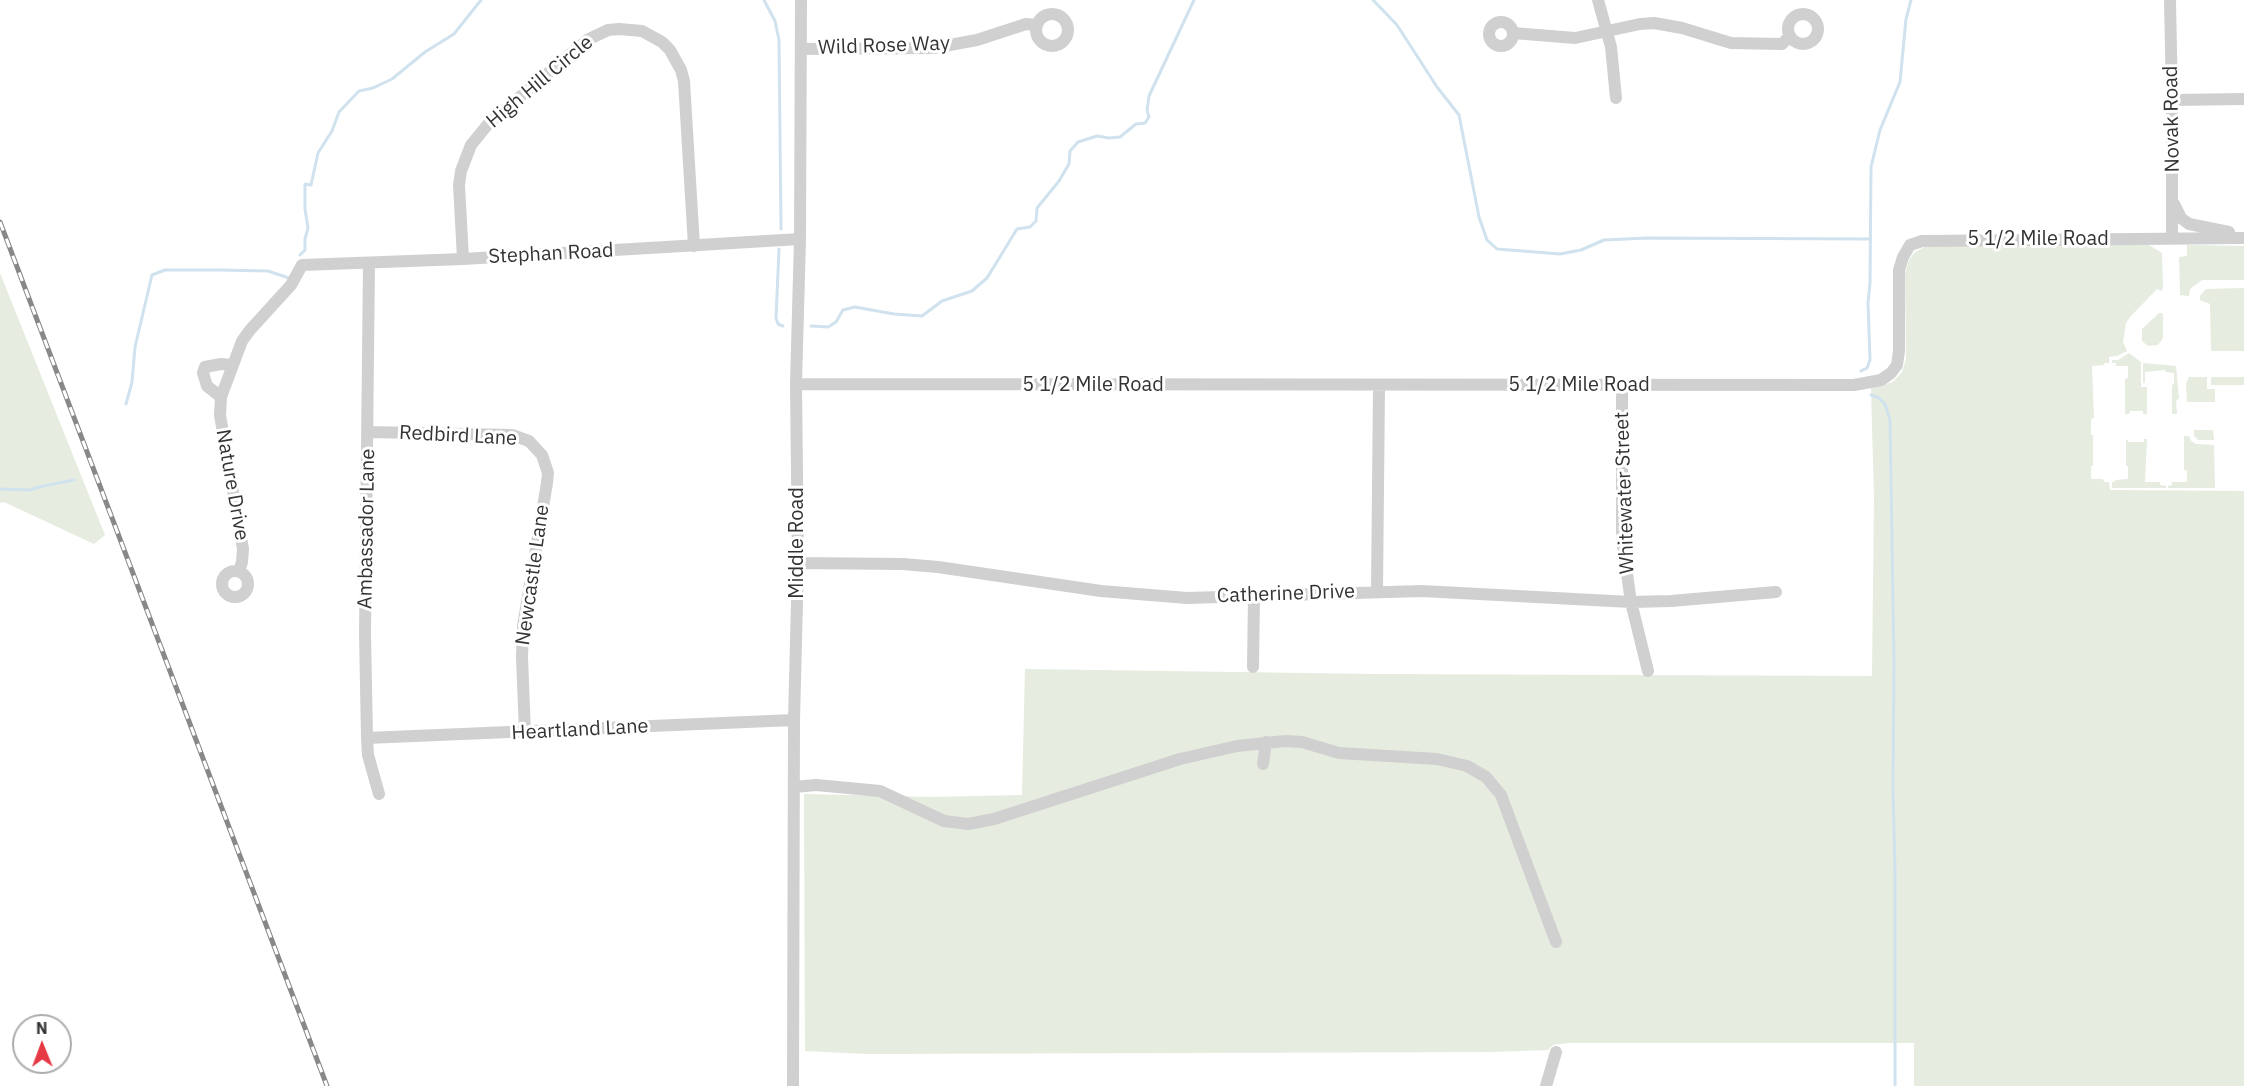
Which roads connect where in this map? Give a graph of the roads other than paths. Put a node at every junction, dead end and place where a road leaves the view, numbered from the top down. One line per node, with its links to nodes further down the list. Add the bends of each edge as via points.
1 (801, 0): 8 (street, Middle Road)
2 (1598, 0): 5 (street)
3 (2170, 0): 11 (street, Novak Road)
4 (1036, 25): 8 (street, Wild Rose Way, via 1026,24 977,40 933,48)
5 (1608, 31): 6 (street, via 1562,39); 7 (street, via 1654,23 1731,43 1782,44); 9 (street)
6 (1513, 33)
7 (1791, 36)
8 (801, 49): 15 (street, Middle Road)
9 (1616, 98)
10 (2244, 99): 11 (street)
11 (2172, 100): 12 (street, Novak Road)
12 (2172, 200): 13 (street, via 2181,218 2189,224); 14 (street, Novak Road)
13 (2244, 236): 14 (street, 5 1/2 Mile Road)
14 (2172, 238): 22 (street, 5 1/2 Mile Road, via 1936,240 1910,245 1899,270 1897,364 1881,380 1854,385)
15 (800, 239): 16 (street, Stephan Road); 21 (street, Middle Road)
16 (694, 246): 17 (street, Stephan Road); 17 (street, High Hill Circle, via 681,70 670,50 652,36 619,28 587,40 489,123 471,145 459,185)
17 (464, 259): 18 (street, Stephan Road)
18 (369, 263): 19 (street, Stephan Road); 25 (street, Ambassador Lane)
19 (302, 265): 20 (street, Nature Drive, via 291,285 242,341)
20 (232, 365): 24 (street, Nature Drive); 24 (street, via 205,367 207,386)
21 (796, 384): 23 (street, 5 1/2 Mile Road); 27 (street, Middle Road)
22 (1622, 384): 23 (street, 5 1/2 Mile Road); 32 (street, Whitewater Street, via 1622,539)
23 (1379, 386): 29 (street)
24 (221, 397): 28 (street, Nature Drive, via 220,415 243,549)
25 (368, 432): 26 (street, Redbird Lane, via 512,435 529,441); 37 (street, Ambassador Lane)
26 (542, 455): 36 (street, Newcastle Lane, via 547,483 523,627)
27 (798, 563): 31 (street, Catherine Drive, via 938,567 1142,596); 35 (street, Middle Road)
28 (239, 571)
29 (1377, 591): 31 (street, Catherine Drive); 32 (street, Catherine Drive, via 1479,592)
30 (1776, 592): 32 (street, Catherine Drive)
31 (1254, 597): 33 (street)
32 (1630, 602): 34 (street, Whitewater Street)
33 (1253, 667)
34 (1648, 671)
35 (794, 720): 36 (street, Heartland Lane); 40 (street, Middle Road)
36 (525, 733): 37 (street, Heartland Lane)
37 (367, 738): 41 (street, Ambassador Lane)
38 (1266, 742): 39 (street); 40 (street, via 1180,759 968,824 944,821 880,791 816,785); 42 (street, via 1302,742 1340,753 1437,759 1467,766 1486,777 1501,795)
39 (1263, 764)
40 (794, 787): 44 (street, Middle Road)
41 (379, 794)
42 (1556, 942)
43 (1556, 1052): 45 (street)
44 (793, 1086)
45 (1546, 1086)

